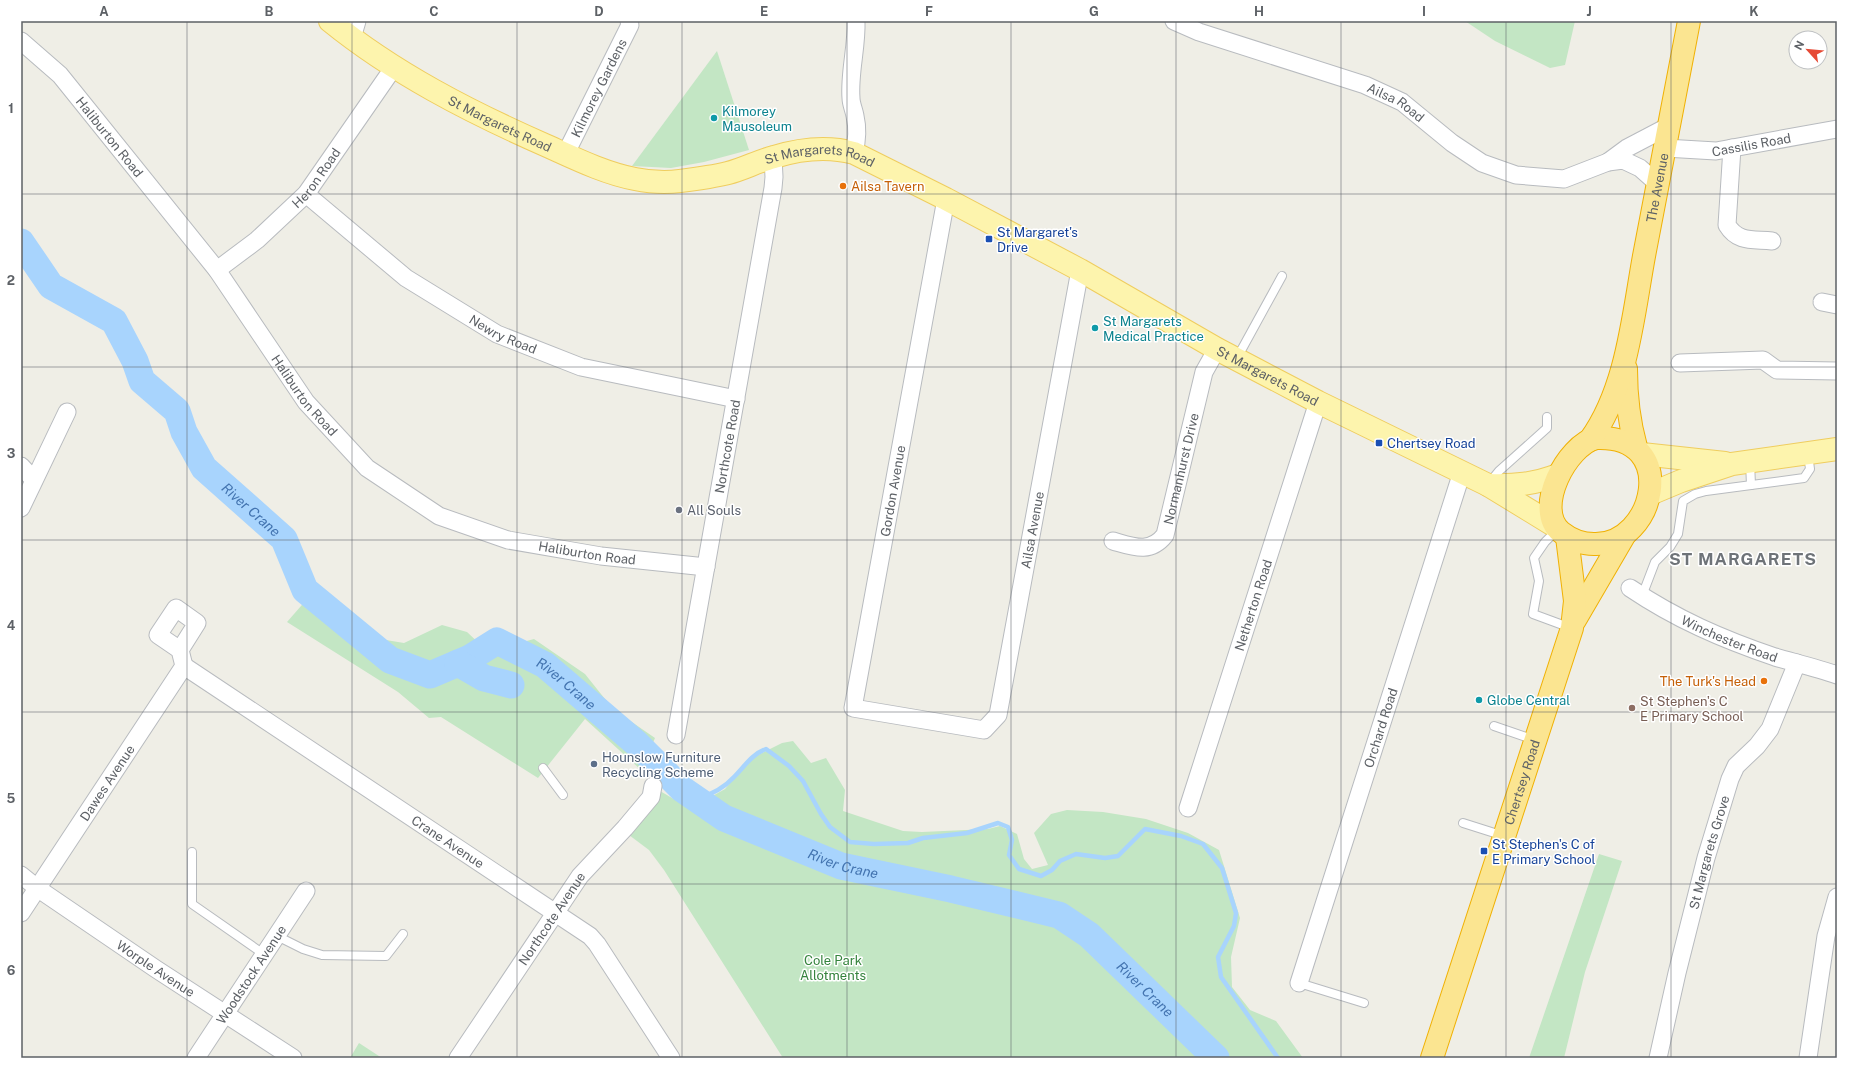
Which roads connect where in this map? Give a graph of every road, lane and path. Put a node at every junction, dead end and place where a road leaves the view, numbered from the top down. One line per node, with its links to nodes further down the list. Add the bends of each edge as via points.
1 (330, 21): 6 (main road, St Margarets Road)
2 (629, 21): 14 (street, Kilmorey Gardens, via 630,25)
3 (856, 21): 13 (street, via 851,95 858,139)
4 (1174, 21): 16 (street, Ailsa Road, via 1199,32 1365,85 1402,102 1452,143 1482,163 1516,175 1564,178)
5 (1689, 21): 9 (highway, The Avenue)
6 (354, 30): 8 (main road, St Margarets Road)
7 (21, 41): 21 (street, Haliburton Road, via 60,75)
8 (394, 67): 14 (main road, St Margarets Road, via 512,130); 18 (street, Heron Road)
9 (1669, 126): 11 (highway, The Avenue); 16 (street, Ailsa Road, via 1627,148)
10 (1837, 129): 12 (street, Cassilis Road)
11 (1665, 148): 12 (street, Cassilis Road, via 1716,151); 17 (highway, The Avenue)
12 (1732, 148): 20 (street, via 1727,225 1732,234 1740,238)
13 (854, 153): 15 (main road, St Margarets Road, via 822,149); 19 (main road, St Margarets Road)
14 (565, 155): 15 (main road, St Margarets Road, via 607,172 655,182 706,178 729,173)
15 (773, 157): 29 (street, Northcote Road, via 773,188)
16 (1608, 162): 17 (street, Ailsa Road, via 1624,160 1632,163)
17 (1658, 184): 25 (highway, The Avenue)
18 (306, 194): 21 (street, Heron Road, via 257,240); 29 (street, Newry Road, via 406,278 497,334 582,367)
19 (946, 199): 22 (main road, St Margarets Road); 56 (street, Gordon Avenue, via 853,708)
20 (1772, 241)
21 (218, 270): 49 (street, Haliburton Road, via 306,402 367,468 439,516 508,540 601,556)
22 (1080, 270): 24 (main road, St Margarets Road); 56 (street, Ailsa Avenue, via 998,715 984,730)
23 (1282, 276): 26 (lane)
24 (1217, 349): 26 (main road, St Margarets Road); 48 (street, Normanhurst Drive, via 1204,372 1165,535 1158,544 1148,547 1139,548)
25 (1627, 354): 33 (highway, The Avenue, via 1606,410); 35 (highway, The Avenue, via 1626,391 1632,433)
26 (1237, 359): 30 (main road, St Margarets Road)
27 (1680, 364): 28 (street, via 1763,360 1777,370)
28 (1837, 371)
29 (736, 399): 49 (street, Northcote Road)
30 (1318, 402): 39 (main road, St Margarets Road); 63 (street, Netherton Road)
31 (67, 412): 41 (street)
32 (1547, 417): 42 (lane, via 1547,428 1499,471)
33 (1590, 440): 35 (highway, via 1618,439); 40 (highway, via 1567,462)
34 (1837, 449): 36 (main road)
35 (1639, 450): 37 (main road); 44 (highway, via 1649,473)
36 (1808, 453): 37 (main road); 43 (lane, via 1810,469 1804,478)
37 (1741, 463): 43 (lane); 44 (main road, via 1680,481)
38 (21, 466): 41 (street)
39 (1462, 472): 42 (main road, St Margarets Road); 76 (street, Orchard Road)
40 (1558, 475): 42 (main road, St Margarets Road, via 1531,484); 46 (highway, via 1551,496 1552,514)
41 (34, 480): 45 (street)
42 (1488, 485): 46 (main road, St Margarets Road)
43 (1751, 485): 50 (lane, via 1706,491 1683,501 1678,534 1670,547 1655,562)
44 (1650, 494): 47 (highway, via 1641,514)
45 (21, 508)
46 (1560, 531): 47 (highway, via 1584,544 1609,542); 51 (highway, Chertsey Road, via 1575,601); 51 (lane, via 1545,542 1534,558 1539,581 1533,614)
47 (1624, 536): 51 (highway, Chertsey Road)
48 (1113, 541)
49 (706, 567): 58 (street, Northcote Road)
50 (1636, 592): 53 (street, Winchester Road, via 1696,626 1755,650)
51 (1573, 625): 59 (highway, Chertsey Road)
52 (180, 650): 54 (street)
53 (1797, 663): 55 (street, Winchester Road); 84 (street, St Margarets Grove, via 1770,729 1736,766 1730,780 1706,858)
54 (184, 666): 68 (street, Dawes Avenue); 71 (street, Crane Avenue)
55 (1837, 675)
56 (929, 721)
57 (1494, 726): 59 (lane)
58 (676, 735)
59 (1536, 741): 65 (highway, Chertsey Road)
60 (543, 768): 62 (lane)
61 (653, 786): 71 (street, Northcote Avenue, via 651,797 580,876)
62 (563, 795)
63 (1188, 808)
64 (1463, 823): 65 (lane)
65 (1505, 836): 83 (highway, Chertsey Road)
66 (192, 852): 75 (lane, via 192,904)
67 (21, 875): 68 (street, Worple Avenue)
68 (37, 888): 72 (street, Dawes Avenue); 78 (street, Worple Avenue)
69 (306, 891): 74 (street, Woodstock Avenue)
70 (1837, 897): 85 (street, via 1826,936)
71 (555, 912): 81 (street, Northcote Avenue); 82 (street, Crane Avenue, via 590,936 597,944)
72 (21, 913)
73 (403, 934): 74 (lane, via 386,956 322,955)
74 (277, 936): 75 (street, Woodstock Avenue)
75 (264, 955): 78 (street, Woodstock Avenue)
76 (1299, 984): 77 (lane)
77 (1364, 1003)
78 (224, 1014): 79 (street, Woodstock Avenue); 80 (street, Worple Avenue)
79 (196, 1058)
80 (292, 1058)
81 (458, 1058)
82 (671, 1058)
83 (1432, 1058)
84 (1658, 1058)
85 (1808, 1058)

